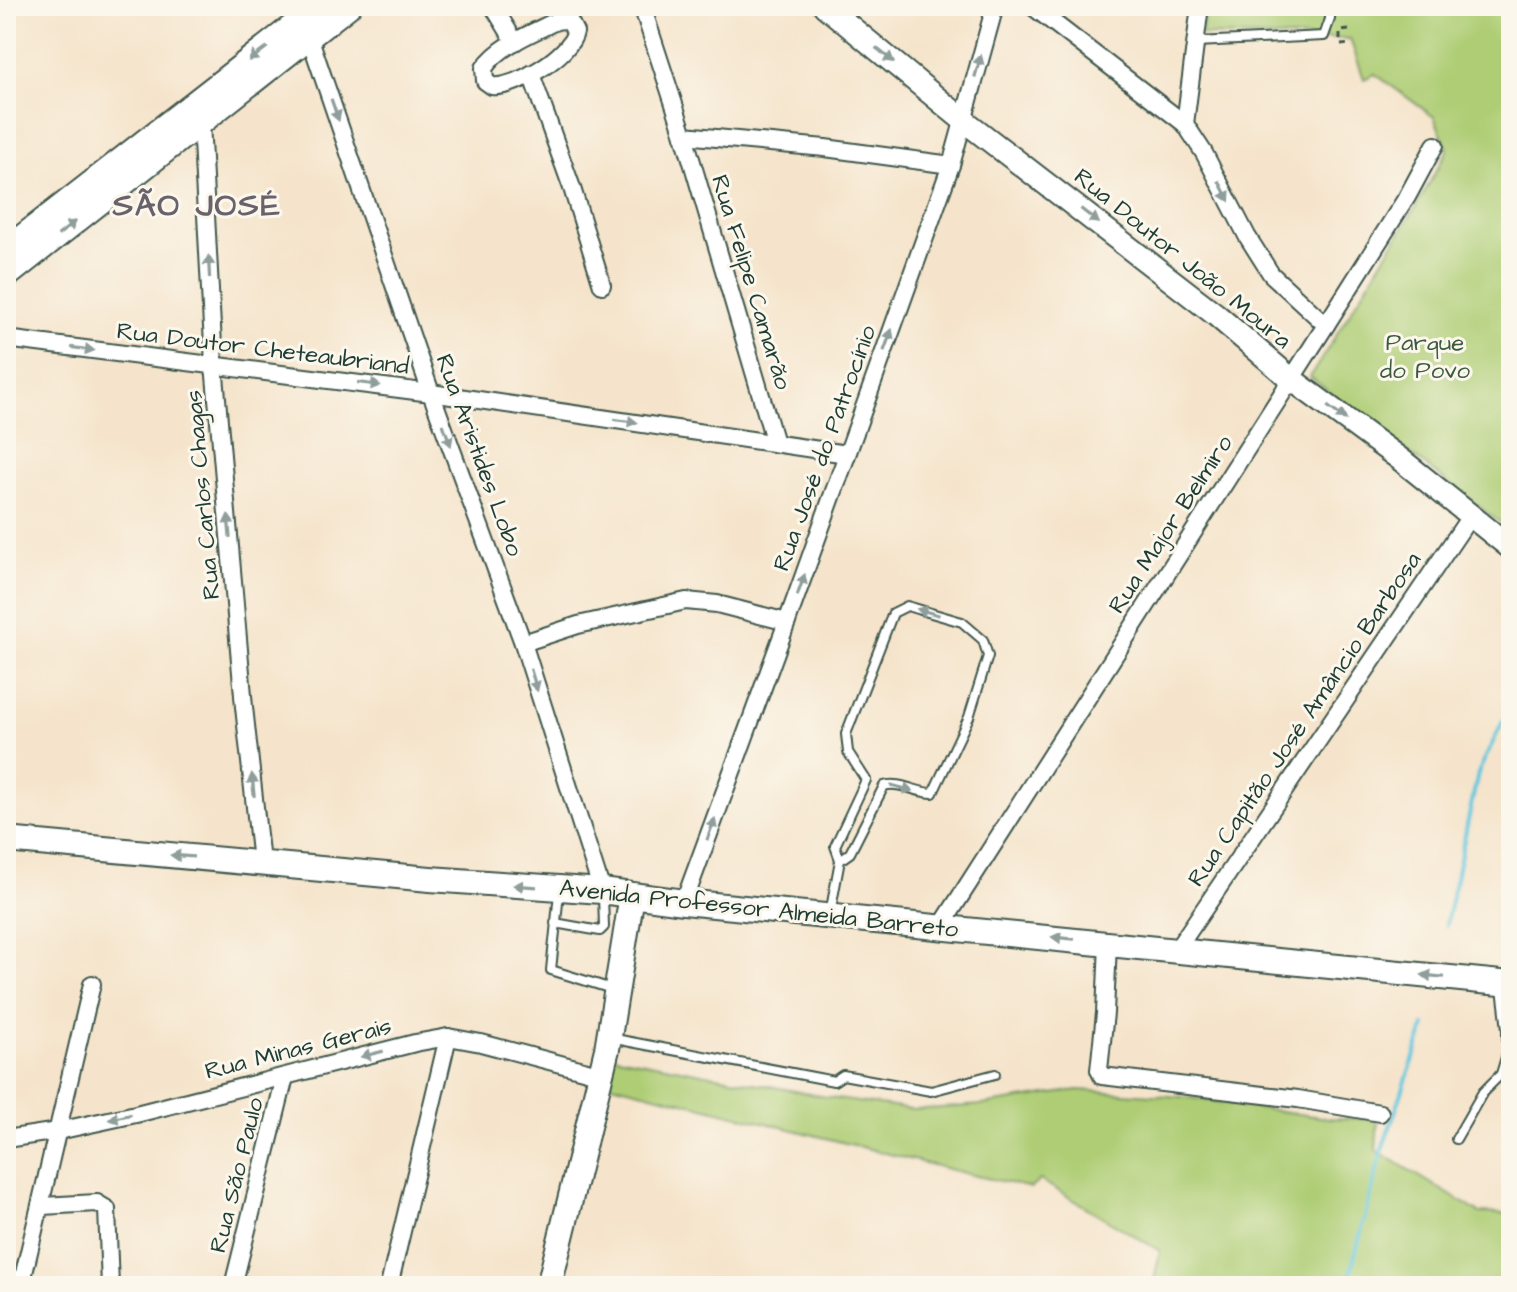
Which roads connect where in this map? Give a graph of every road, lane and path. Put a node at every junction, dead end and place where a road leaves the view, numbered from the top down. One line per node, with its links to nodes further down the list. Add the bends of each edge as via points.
1 (319, 6): 22 (main road, one-way to 22)
2 (348, 6): 11 (main road)
3 (493, 6): 12 (street)
4 (642, 6): 19 (street, Rua Felipe Camarão)
5 (825, 6): 16 (main road, Rua Doutor João Moura, one-way to 16)
6 (995, 6): 16 (street, Rua José do Patrocínio, one-way to 6)
7 (1032, 6): 18 (street)
8 (1200, 6): 13 (street)
9 (1330, 6): 13 (lane, via 1324,36)
10 (1349, 30): 14 (path, via 1340,31 1340,45)
11 (309, 36): 17 (main road); 29 (street, Rua Aristides Lobo, one-way to 29)
12 (515, 42): 15 (street, via 489,60 485,81 508,86); 15 (street, via 556,21 573,26 568,48)
13 (1195, 42): 18 (street)
14 (1351, 44)
15 (531, 74): 24 (street)
16 (962, 119): 21 (street, Rua José do Patrocínio); 28 (main road, Rua Doutor João Moura, one-way to 28, via 1204,305)
17 (201, 122): 23 (main road, one-way to 17); 27 (street, Rua Carlos Chagas, one-way to 17)
18 (1185, 124): 25 (street, one-way to 25, via 1271,274)
19 (684, 135): 21 (street); 30 (street, Rua Felipe Camarão)
20 (1435, 145): 25 (street, Rua Major Belmiro)
21 (951, 165): 31 (street, Rua José do Patrocínio, one-way to 21)
22 (6, 250)
23 (6, 276)
24 (602, 285)
25 (1326, 325): 28 (street, Rua Major Belmiro)
26 (6, 339): 27 (street, Rua Doutor Cheteaubriand, one-way to 27)
27 (214, 364): 29 (street, Rua Doutor Cheteaubriand, one-way to 29); 38 (street, Rua Carlos Chagas, one-way to 27)
28 (1291, 379): 32 (main road, Rua Doutor João Moura, one-way to 32); 45 (street, Rua Major Belmiro)
29 (431, 393): 30 (street, Rua Doutor Cheteaubriand, one-way to 30); 35 (street, Rua Aristides Lobo, one-way to 35)
30 (775, 443): 31 (street, Rua Doutor Cheteaubriand)
31 (847, 454): 34 (street, Rua José do Patrocínio, one-way to 31)
32 (1471, 515): 33 (main road, Rua Doutor João Moura); 47 (street, Rua Capitão José Amâncio Barbosa)
33 (1511, 548)
34 (787, 622): 35 (street, via 686,601); 42 (street, Rua José do Patrocínio, one-way to 34)
35 (523, 643): 40 (street, Rua Aristides Lobo, one-way to 40)
36 (6, 840): 38 (main road, Avenida Professor Almeida Barreto, one-way to 36)
37 (840, 860): 37 (lane, one-way to 37, via 850,853 884,786 892,783 933,793 944,773 988,656 983,640 962,622 907,606 893,613 846,734 848,752 866,780 835,846); 43 (lane)
38 (261, 862): 39 (main road, Avenida Professor Almeida Barreto, one-way to 38)
39 (560, 888): 40 (main road, Avenida Professor Almeida Barreto); 44 (lane)
40 (602, 891): 41 (main road, Avenida Professor Almeida Barreto); 44 (lane, via 603,929)
41 (632, 895): 42 (main road, Avenida Professor Almeida Barreto); 50 (main road)
42 (684, 902): 43 (main road, Avenida Professor Almeida Barreto)
43 (830, 915): 45 (main road, Avenida Professor Almeida Barreto)
44 (555, 923): 50 (lane, via 551,970)
45 (942, 925): 46 (main road, Avenida Professor Almeida Barreto, one-way to 45)
46 (1108, 943): 47 (main road, Avenida Professor Almeida Barreto); 56 (street, via 1102,1076)
47 (1177, 949): 49 (main road, Avenida Professor Almeida Barreto, one-way to 47)
48 (92, 984): 57 (street)
49 (1506, 984): 59 (lane, via 1507,1054 1501,1074 1483,1092)
50 (617, 991): 52 (main road)
51 (448, 1037): 54 (street, Rua Minas Gerais); 55 (street, Rua Minas Gerais, one-way to 55); 64 (street)
52 (609, 1038): 53 (lane, via 834,1081 843,1075 931,1091); 54 (main road)
53 (995, 1074)
54 (602, 1075): 65 (main road)
55 (285, 1077): 57 (street, Rua Minas Gerais, one-way to 57); 63 (street, Rua São Paulo)
56 (1380, 1113)
57 (58, 1131): 58 (street, Rua Minas Gerais); 60 (street)
58 (6, 1139)
59 (1456, 1139)
60 (42, 1206): 61 (street); 62 (street, via 97,1203 107,1209)
61 (21, 1286)
62 (110, 1286)
63 (233, 1286)
64 (389, 1286)
65 (549, 1286)

